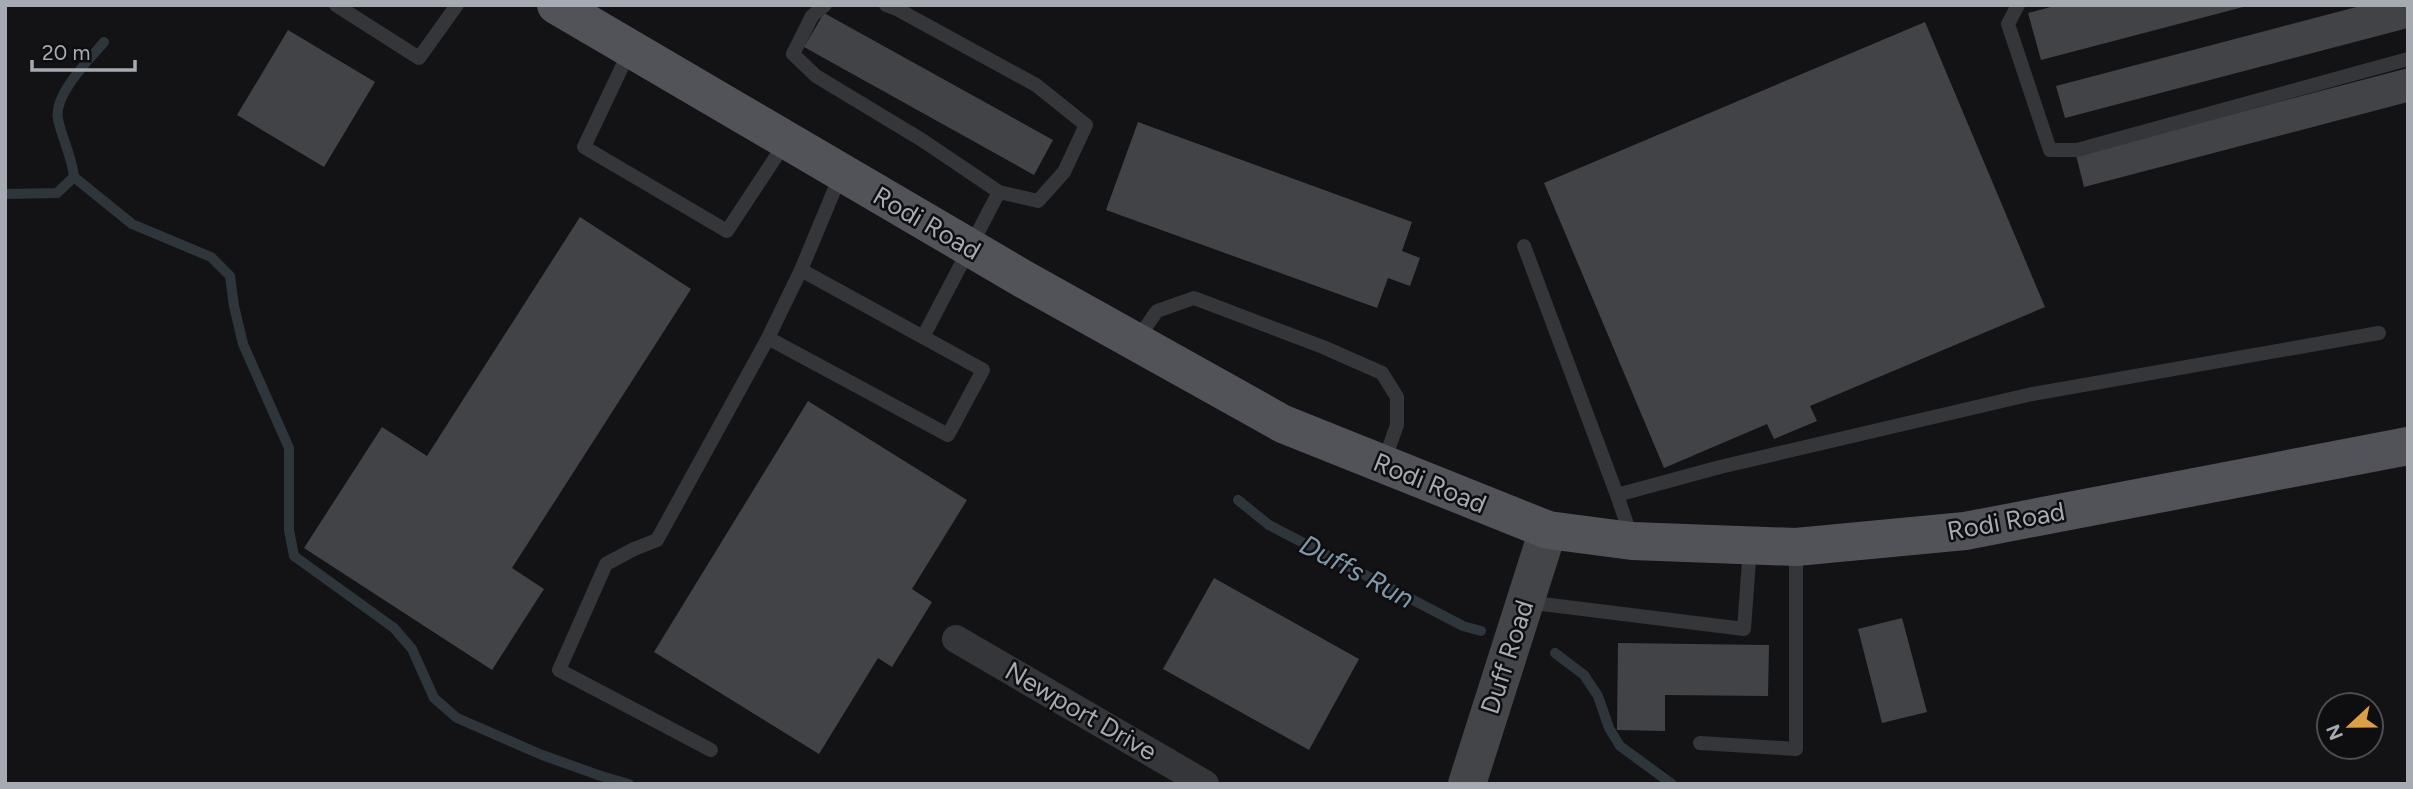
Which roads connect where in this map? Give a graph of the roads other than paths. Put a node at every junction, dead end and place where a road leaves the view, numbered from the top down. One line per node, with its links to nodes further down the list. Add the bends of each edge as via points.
1 (336, 5): 2 (lane, via 419,58)
2 (457, 5)
3 (556, 5): 7 (main road, Rodi Road)
4 (825, 5): 11 (lane, via 812,16 793,54 816,76)
5 (886, 5): 11 (lane, via 1036,85 1086,125 1064,172 1038,201)
6 (2018, 5): 8 (lane, via 2008,24 2050,150 2077,150)
7 (631, 49): 9 (main road, Rodi Road); 9 (lane, via 584,146 727,231)
8 (2408, 58)
9 (787, 140): 10 (main road, Rodi Road)
10 (842, 173): 13 (main road, Rodi Road); 14 (lane)
11 (999, 192): 13 (lane)
12 (1524, 246): 21 (lane)
13 (970, 247): 16 (lane); 18 (main road, Rodi Road)
14 (801, 270): 16 (lane); 17 (lane)
15 (2379, 333): 21 (lane, via 2032,394)
16 (923, 337): 17 (lane, via 983,370 948,435)
17 (768, 338): 29 (lane, via 657,540 606,564 559,670)
18 (1136, 342): 20 (main road, Rodi Road, via 1283,424); 20 (lane, via 1157,311 1194,298 1382,373 1397,397 1397,425)
19 (2408, 446): 25 (main road, Rodi Road, via 1965,531)
20 (1382, 464): 22 (main road, Rodi Road)
21 (1617, 495): 23 (lane)
22 (1548, 530): 23 (main road, Rodi Road); 26 (street, Duff Road)
23 (1632, 541): 24 (main road, Rodi Road)
24 (1750, 545): 25 (main road, Rodi Road); 26 (lane, via 1744,629)
25 (1796, 547): 28 (lane, via 1796,749)
26 (1525, 601): 31 (street, Duff Road)
27 (956, 639): 30 (street, Newport Drive)
28 (1700, 743)
29 (711, 750)
30 (1206, 784)
31 (1467, 784)

